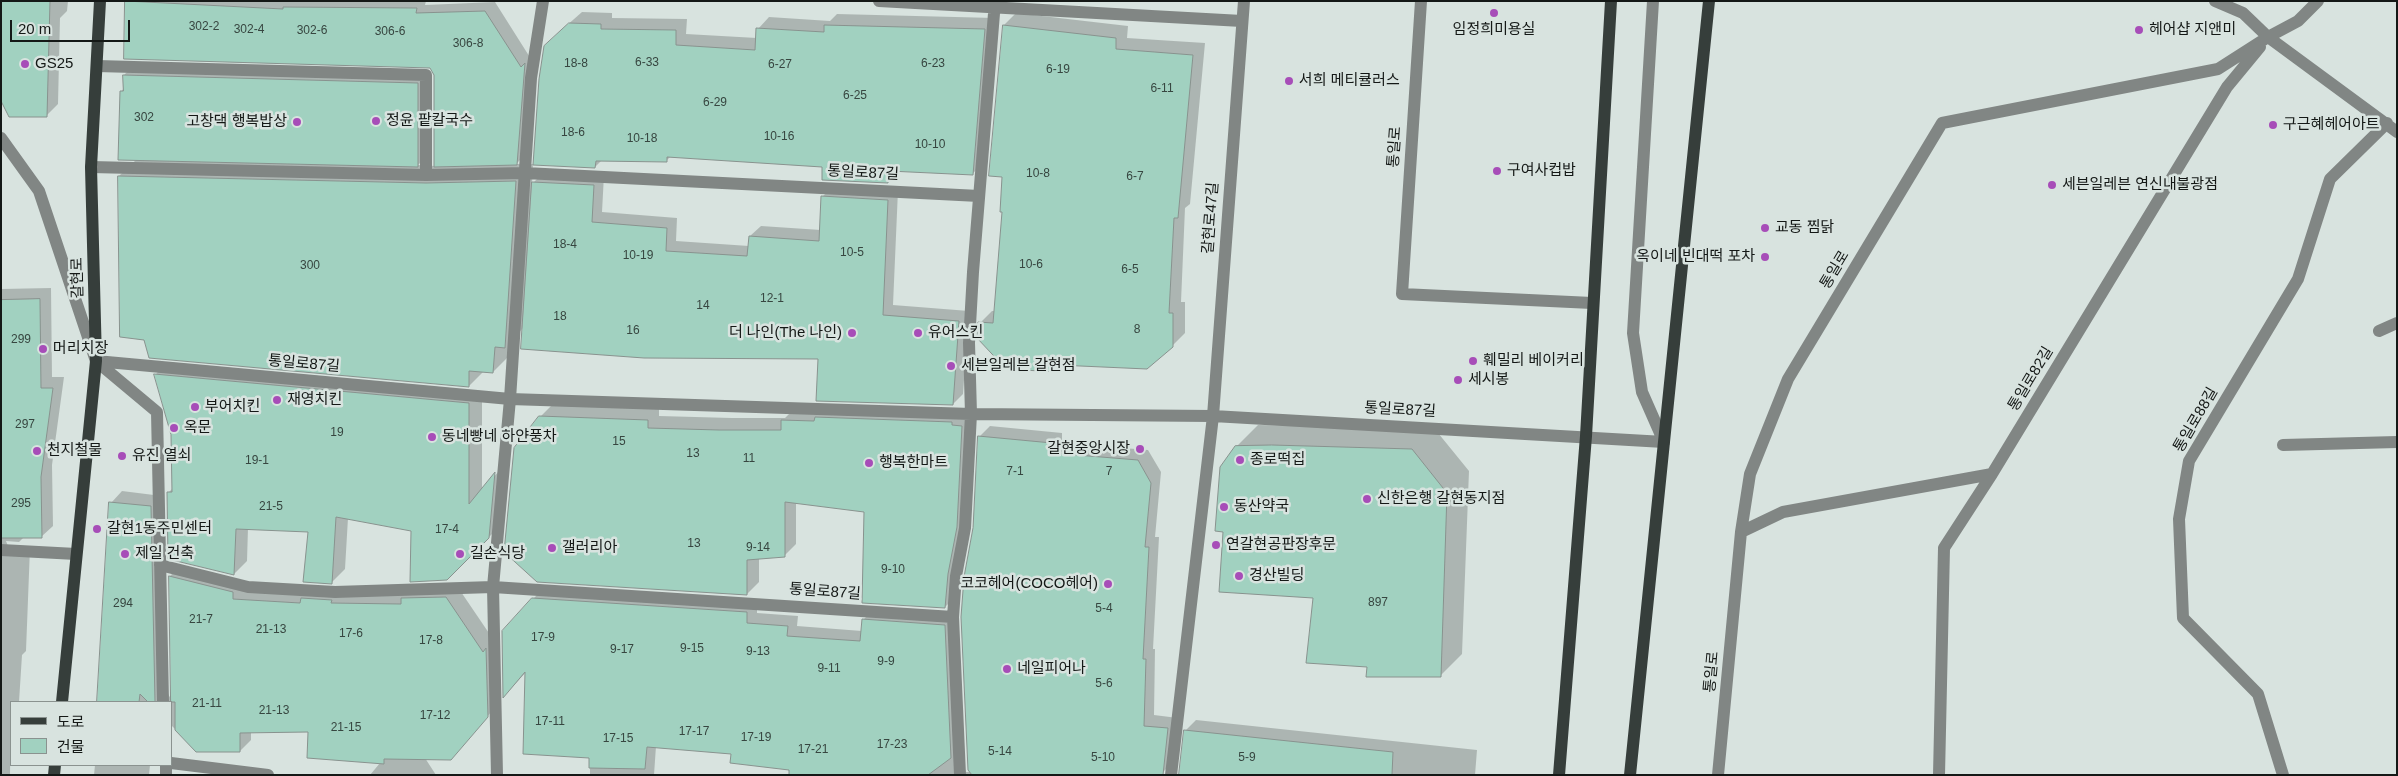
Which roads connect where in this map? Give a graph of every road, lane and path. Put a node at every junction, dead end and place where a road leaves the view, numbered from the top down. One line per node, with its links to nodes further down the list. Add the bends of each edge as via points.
1 (100, 1): 14 (main road, 갈현로)
2 (543, 1): 19 (street, via 531,78)
3 (879, 1): 11 (street)
4 (1244, 1): 12 (street, 갈현로47길)
5 (1421, 1): 22 (street, 통일로, via 1402,294)
6 (1611, 1): 22 (main road)
7 (1653, 1): 30 (street, via 1633,333 1642,392)
8 (1709, 1): 30 (main road)
9 (2215, 1): 13 (street, via 2243,14)
10 (2318, 1): 13 (street, 통일로, via 2298,22)
11 (995, 5): 12 (street); 21 (street)
12 (1242, 22): 28 (street, 갈현로47길)
13 (2268, 37): 15 (street); 33 (street, 통일로82길, via 2227,87); 34 (street, 통일로, via 2218,69 1942,123 1788,379 1750,474)
14 (97, 66): 18 (main road, 갈현로); 20 (street, via 426,75)
15 (2386, 122): 16 (street); 51 (street, 통일로88길, via 2330,179 2298,279 2189,461 2179,519 2183,618 2258,694)
16 (2397, 132)
17 (1, 138): 25 (street, via 39,191)
18 (91, 167): 20 (street, 통일로87길); 25 (main road, 갈현로)
19 (525, 173): 20 (street, 통일로87길); 21 (street, 통일로87길); 26 (street)
20 (426, 176)
21 (979, 196): 27 (street, via 969,343)
22 (1592, 303): 29 (main road)
23 (2397, 323): 24 (street)
24 (2378, 331)
25 (96, 361): 26 (street, 통일로87길); 36 (main road, 갈현로); 37 (street, via 157,412)
26 (510, 399): 27 (street, 통일로87길); 38 (street)
27 (971, 414): 28 (street, 통일로87길); 39 (street, via 965,528)
28 (1213, 416): 29 (street, 통일로87길); 46 (street)
29 (1586, 436): 30 (street, 통일로87길); 47 (main road)
30 (1664, 442): 48 (main road)
31 (2397, 442): 32 (street)
32 (2283, 444)
33 (1992, 474): 34 (street, via 1783,512); 50 (street, 통일로82길, via 1944,548)
34 (1741, 532): 49 (street, 통일로)
35 (1, 550): 36 (street)
36 (76, 554): 40 (main road, 갈현로)
37 (160, 565): 38 (street, 통일로87길, via 248,587 335,592); 41 (street)
38 (493, 587): 39 (street, 통일로87길); 44 (street)
39 (953, 616): 45 (street)
40 (62, 701)
41 (163, 701)
42 (172, 762): 43 (street)
43 (268, 775)
44 (497, 775)
45 (960, 775)
46 (1171, 775)
47 (1559, 775)
48 (1630, 775)
49 (1718, 775)
50 (1939, 775)
51 (2283, 775)

